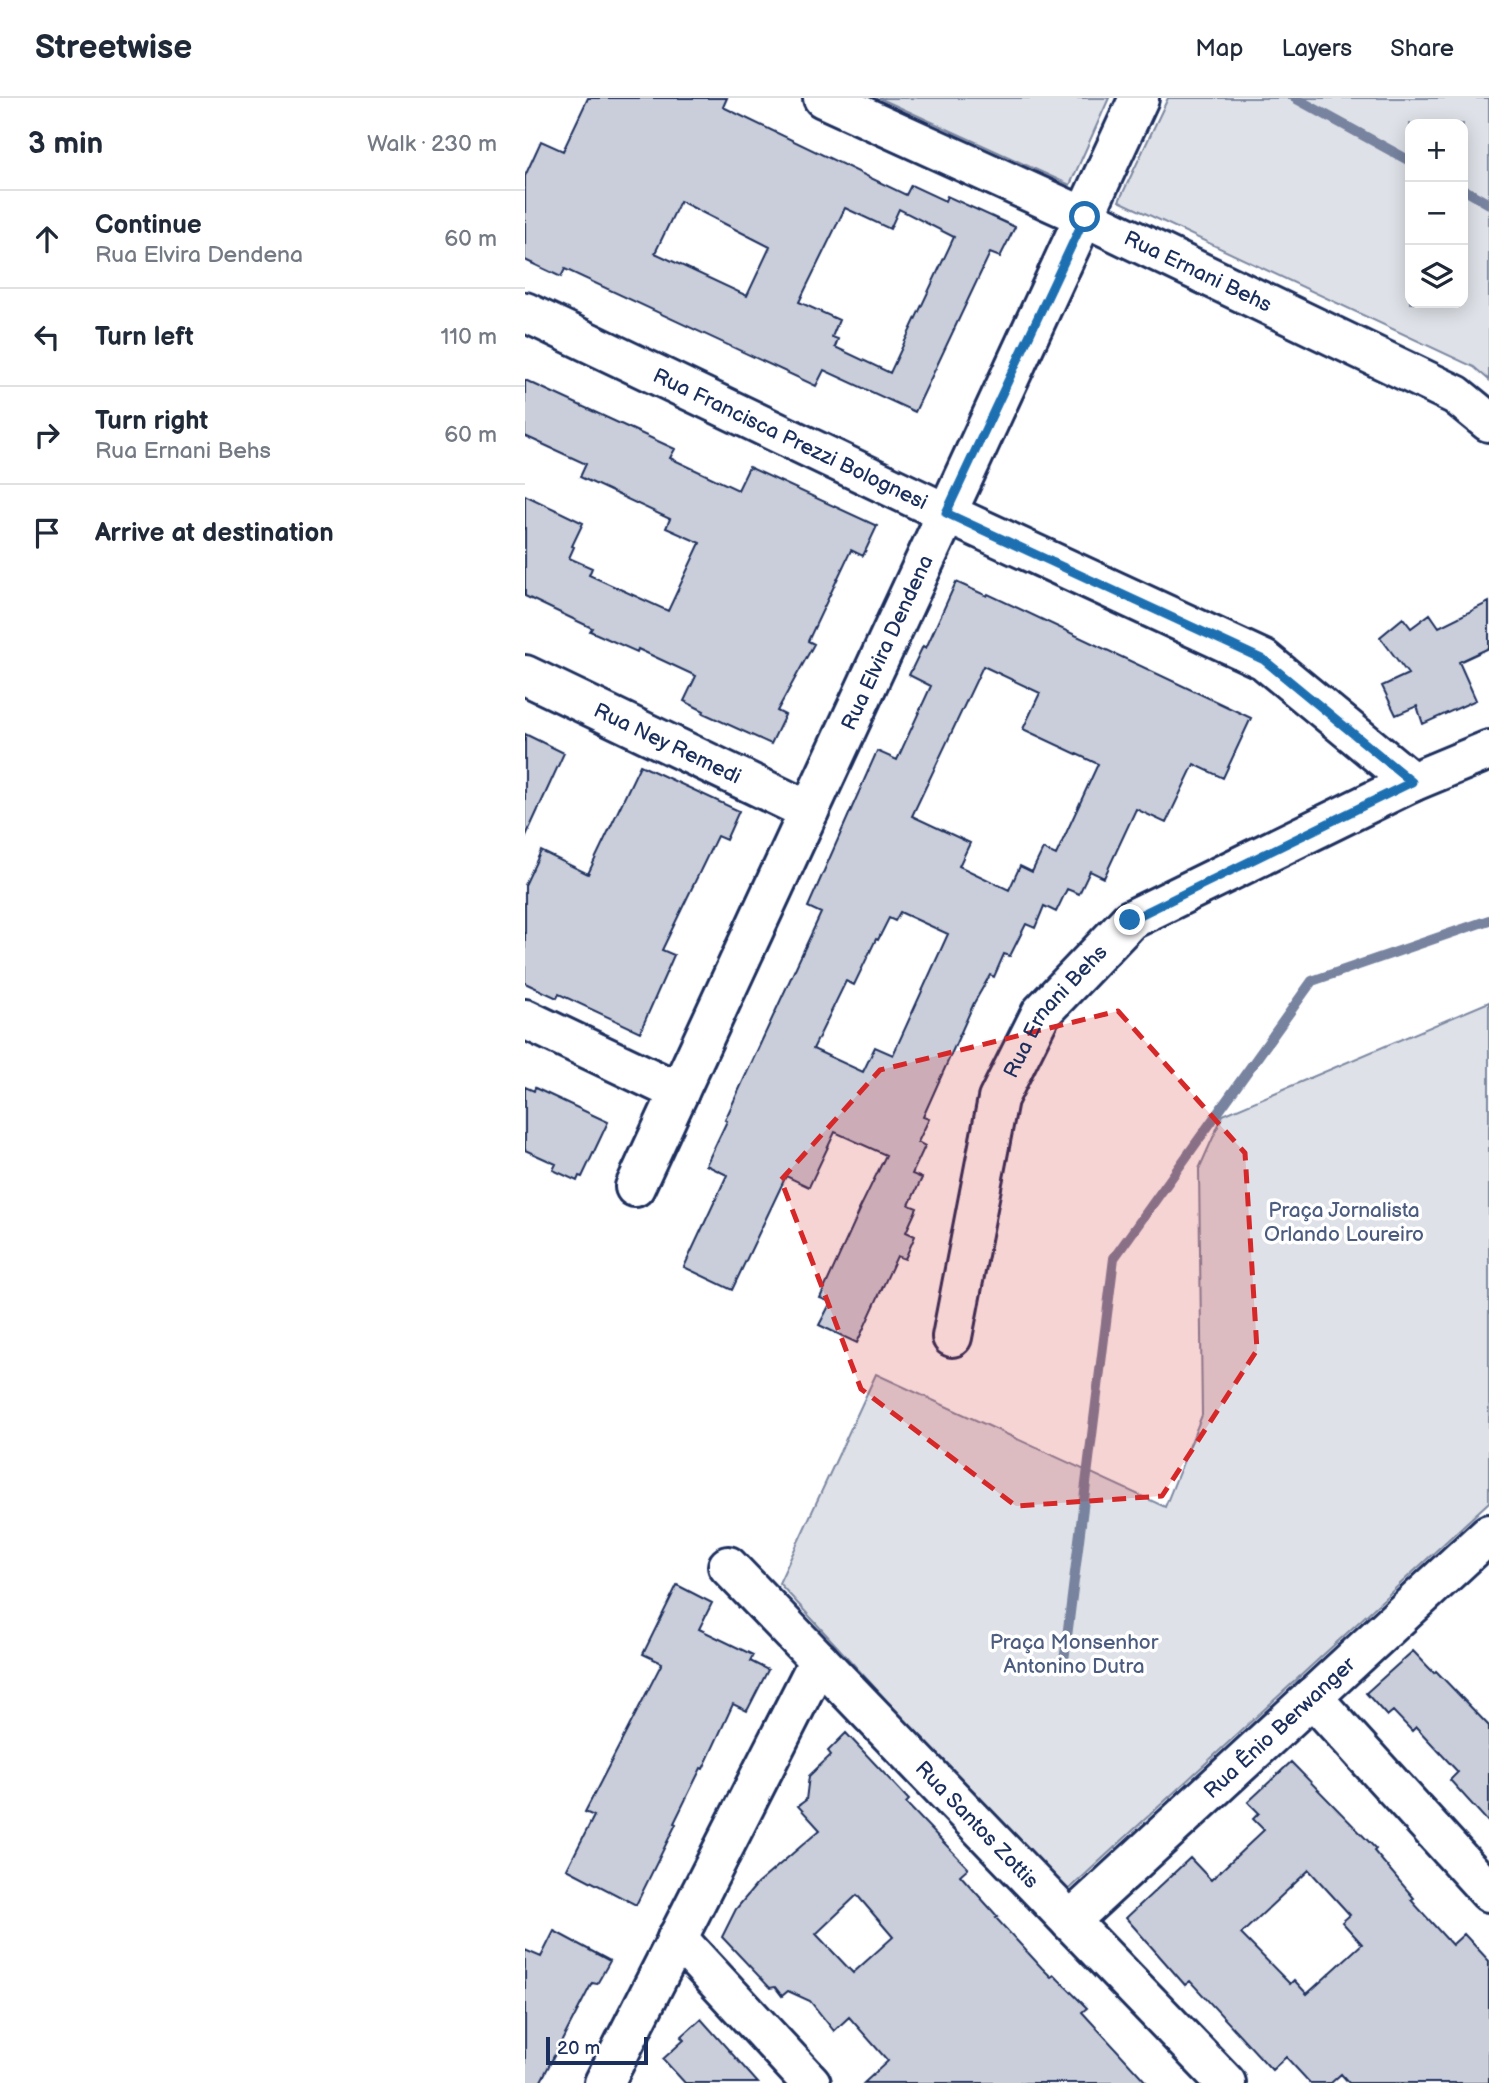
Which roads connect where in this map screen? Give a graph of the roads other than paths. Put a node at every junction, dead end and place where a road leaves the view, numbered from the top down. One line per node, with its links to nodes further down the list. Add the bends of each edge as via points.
1 (823, 98): 3 (street, Rua Ernani Behs)
2 (1138, 100): 3 (street, Rua Elvira Dendena)
3 (1085, 217): 5 (street, Rua Ernani Behs, via 1456,395); 6 (street, Rua Elvira Dendena)
4 (525, 312): 6 (street, Rua Francisca Prezzi Bolognesi)
5 (1489, 422)
6 (946, 513): 9 (street, Rua Francisca Prezzi Bolognesi, via 1264,660); 10 (street, Rua Elvira Dendena)
7 (525, 675): 10 (street, Rua Ney Remedi)
8 (1489, 750): 9 (street, Rua Ernani Behs)
9 (1412, 782): 14 (street, Rua Ernani Behs, via 1130,920 1041,1013 999,1099)
10 (809, 811): 12 (street, Rua Elvira Dendena)
11 (525, 1019): 12 (street)
12 (679, 1091): 13 (street, Rua Elvira Dendena)
13 (635, 1188)
14 (952, 1337)
15 (1489, 1534): 18 (street, Rua Ênio Berwanger)
16 (729, 1566): 17 (street, Rua Santos Zottis)
17 (819, 1660): 20 (street, Rua Santos Zottis); 21 (street)
18 (1313, 1697): 19 (street); 20 (street, Rua Ênio Berwanger)
19 (1489, 1892)
20 (1070, 1921): 22 (street, Rua Santos Zottis)
21 (677, 1938): 23 (street); 24 (street)
22 (1218, 2080)
23 (604, 2083)
24 (811, 2083)

